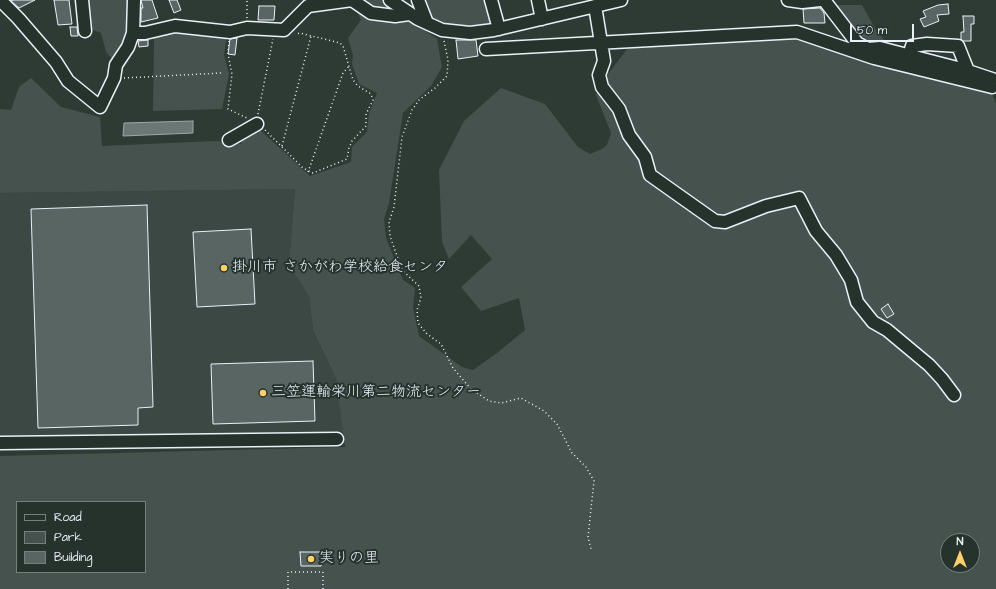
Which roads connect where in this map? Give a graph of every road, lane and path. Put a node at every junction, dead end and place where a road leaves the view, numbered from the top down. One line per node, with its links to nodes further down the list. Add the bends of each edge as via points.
1 (0, 0): 33 (street, via 56,62 68,81 100,107)
2 (82, 0): 21 (street)
3 (134, 0): 22 (street)
4 (247, 0): 18 (path)
5 (390, 0): 15 (street)
6 (418, 0): 17 (street)
7 (491, 0): 19 (street)
8 (538, 0): 16 (street)
9 (621, 0): 14 (street)
10 (788, 0): 11 (street)
11 (820, 0)
12 (824, 0): 13 (street, via 829,4); 29 (street, via 857,43 868,48 880,48)
13 (831, 0)
14 (595, 6): 16 (street); 27 (street)
15 (409, 14): 17 (street); 18 (street, via 396,16 371,13 352,0 308,6 284,30)
16 (542, 19): 19 (street)
17 (428, 24): 20 (street)
18 (247, 28): 23 (street)
19 (499, 29): 20 (street, via 470,33)
20 (442, 30): 42 (path, via 448,60 447,76 419,100 412,110 402,137 394,207 389,222 390,236 402,270 419,286 421,298 417,310 418,323 427,334 441,344 453,368 470,388 489,401 501,402 521,398 544,411 557,424 572,453 586,468 594,481 588,536)
21 (85, 31)
22 (133, 32): 23 (street, via 145,33 175,26); 33 (street, via 128,47 116,65)
23 (230, 32): 35 (path, via 228,54 232,74 228,110)
24 (292, 35): 26 (path, via 300,33)
25 (274, 36): 35 (path)
26 (311, 36): 30 (path, via 343,46); 37 (path)
27 (601, 44): 28 (street); 34 (street, via 797,32 874,58); 39 (street, via 604,61 599,75 602,87 619,109 629,135 645,158 650,175 715,221 725,222 766,206 799,198 816,231 852,280 857,302 873,322 887,330 928,365)
28 (486, 48)
29 (909, 56): 31 (street); 31 (street, via 912,46 958,46)
30 (350, 65): 38 (path, via 343,73); 38 (path, via 353,80 371,94 373,100 366,114 366,126 352,141 347,159 320,172)
31 (967, 69): 34 (street)
32 (221, 73): 33 (path)
33 (114, 78)
34 (994, 84)
35 (257, 124): 36 (street); 37 (path)
36 (229, 140)
37 (282, 146): 38 (path)
38 (308, 172)
39 (954, 395)
40 (337, 439): 41 (street)
41 (0, 444)
42 (591, 549)
43 (288, 589): 44 (path, via 288,572 323,572)
44 (323, 589)

